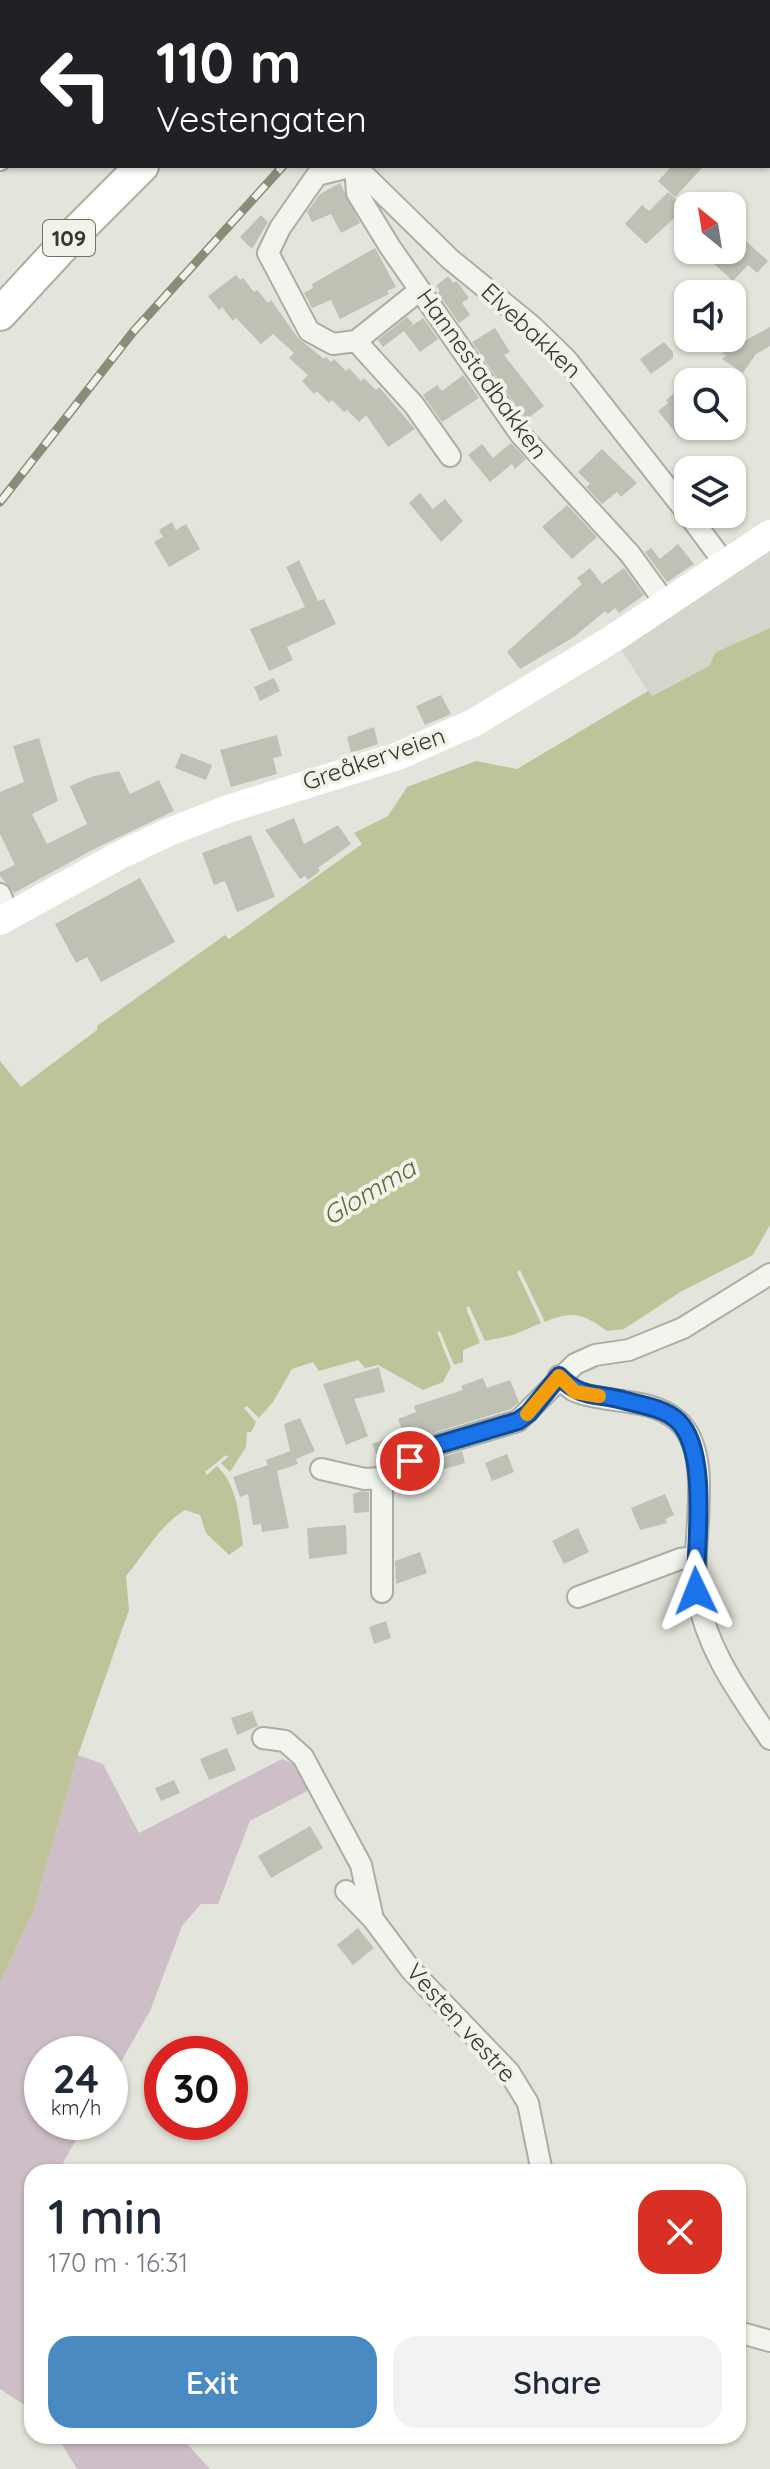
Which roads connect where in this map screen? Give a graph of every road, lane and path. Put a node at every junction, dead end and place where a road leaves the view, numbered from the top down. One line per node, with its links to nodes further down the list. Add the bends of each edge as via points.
1 (140, 168): 6 (main road, 109)
2 (346, 168): 7 (street, via 317,175 268,253 309,331 333,344)
3 (354, 168): 5 (street, Hannestadbakken, via 357,193)
4 (356, 168): 9 (street, Elvebakken, via 450,259 566,359)
5 (420, 290): 7 (street); 13 (street, Hannestadbakken, via 521,435 630,554)
6 (0, 314)
7 (356, 341): 8 (street, via 414,405)
8 (450, 456)
9 (674, 496)
10 (698, 528): 12 (street, Elvebakken)
11 (770, 534): 12 (main road, Greåkerveien)
12 (726, 565): 13 (main road, Greåkerveien)
13 (667, 605): 14 (main road, Greåkerveien, via 538,686 447,735 169,832)
14 (3, 910)
15 (770, 1274): 16 (street, via 683,1328 629,1350 595,1355)
16 (559, 1376): 18 (street, via 518,1421 427,1448); 19 (street, via 575,1392 620,1399 678,1421 697,1458)
17 (321, 1469): 18 (street)
18 (382, 1478): 20 (street)
19 (695, 1557): 21 (street); 23 (street, via 696,1591 717,1658)
20 (382, 1592)
21 (578, 1597)
22 (263, 1738): 25 (street, via 285,1741 303,1757 361,1865)
23 (770, 1739)
24 (346, 1891): 25 (street, Vesten vestre)
25 (373, 1919): 26 (street, Vesten vestre, via 411,1970 509,2072 528,2103)
26 (540, 2164)
27 (746, 2334): 28 (street)
28 (770, 2341)

